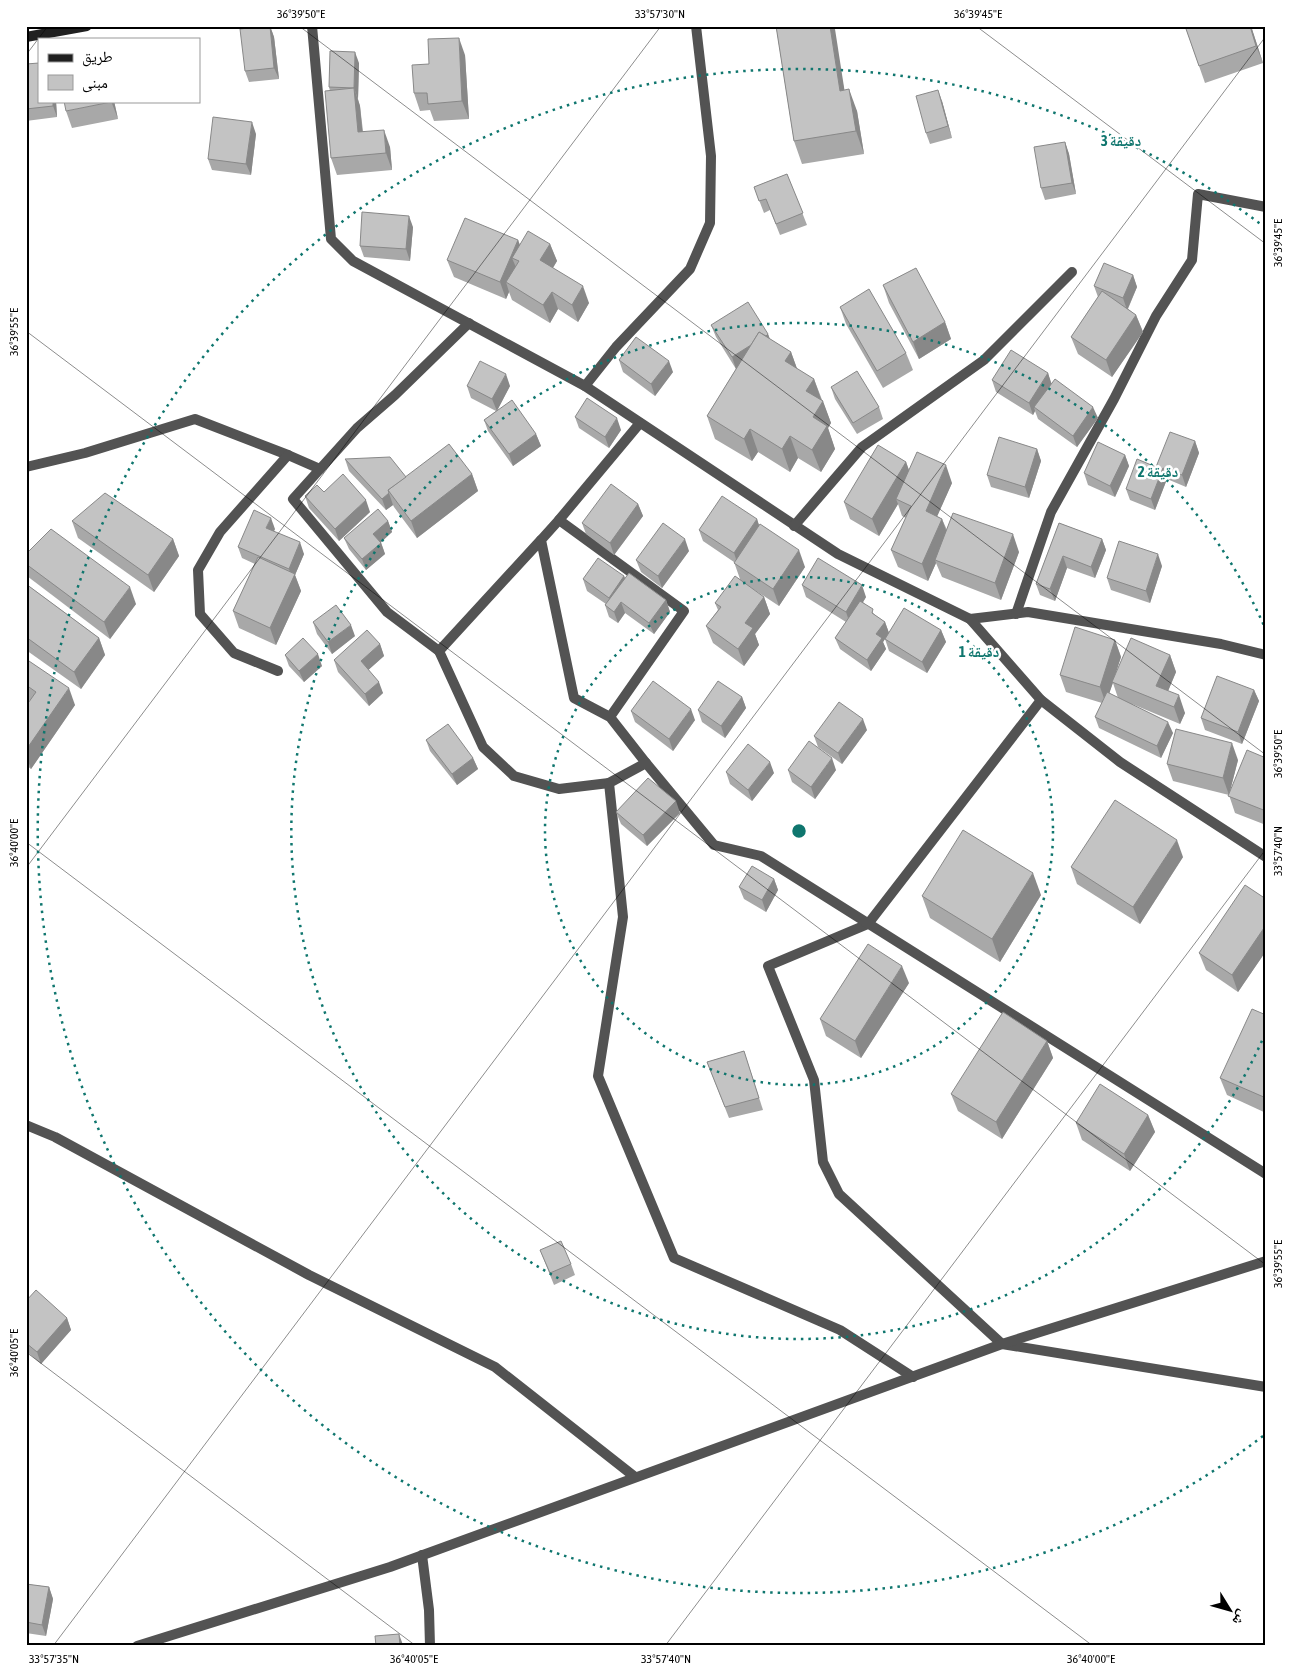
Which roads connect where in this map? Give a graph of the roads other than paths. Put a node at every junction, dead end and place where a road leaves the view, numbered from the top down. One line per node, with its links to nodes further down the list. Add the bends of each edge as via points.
1 (87, 26): 4 (street)
2 (312, 26): 7 (street, via 331,239 353,261)
3 (696, 26): 8 (street, via 710,156 710,223 690,269)
4 (26, 37)
5 (1266, 207): 16 (street, via 1198,194 1192,260 1156,316 1051,512)
6 (1072, 272): 14 (street, via 984,360 862,447)
7 (469, 323): 8 (street); 12 (street, via 357,428)
8 (585, 386): 9 (street)
9 (640, 423): 13 (street); 14 (street)
10 (288, 455): 11 (street, via 195,419 85,453); 12 (street); 20 (street, via 220,532 198,570 200,614 234,653)
11 (26, 466)
12 (320, 469): 18 (street, via 293,498 386,612)
13 (559, 520): 15 (street); 22 (street, via 684,611)
14 (794, 526): 17 (street, via 838,554)
15 (541, 540): 18 (street); 22 (street, via 574,698)
16 (1016, 614): 17 (street); 19 (street, via 1028,612 1221,644)
17 (970, 619): 21 (street)
18 (439, 651): 24 (street, via 483,747 514,776 559,789)
19 (1266, 655)
20 (278, 671)
21 (1040, 700): 25 (street, via 1120,762); 26 (street)
22 (610, 717): 23 (street)
23 (646, 763): 24 (street); 26 (street, via 714,845 760,856)
24 (609, 783): 31 (street, via 623,917 598,1076 674,1258 840,1330)
25 (1266, 857)
26 (868, 924): 28 (street); 30 (street, via 768,966 814,1080 822,1162 840,1194)
27 (26, 1125): 33 (street, via 55,1136 309,1275 495,1367)
28 (1266, 1174)
29 (1266, 1261): 30 (street)
30 (1002, 1344): 31 (street); 32 (street)
31 (913, 1377): 33 (street)
32 (1266, 1387)
33 (635, 1477): 34 (street)
34 (422, 1555): 35 (street); 36 (street)
35 (137, 1646)
36 (430, 1646)

